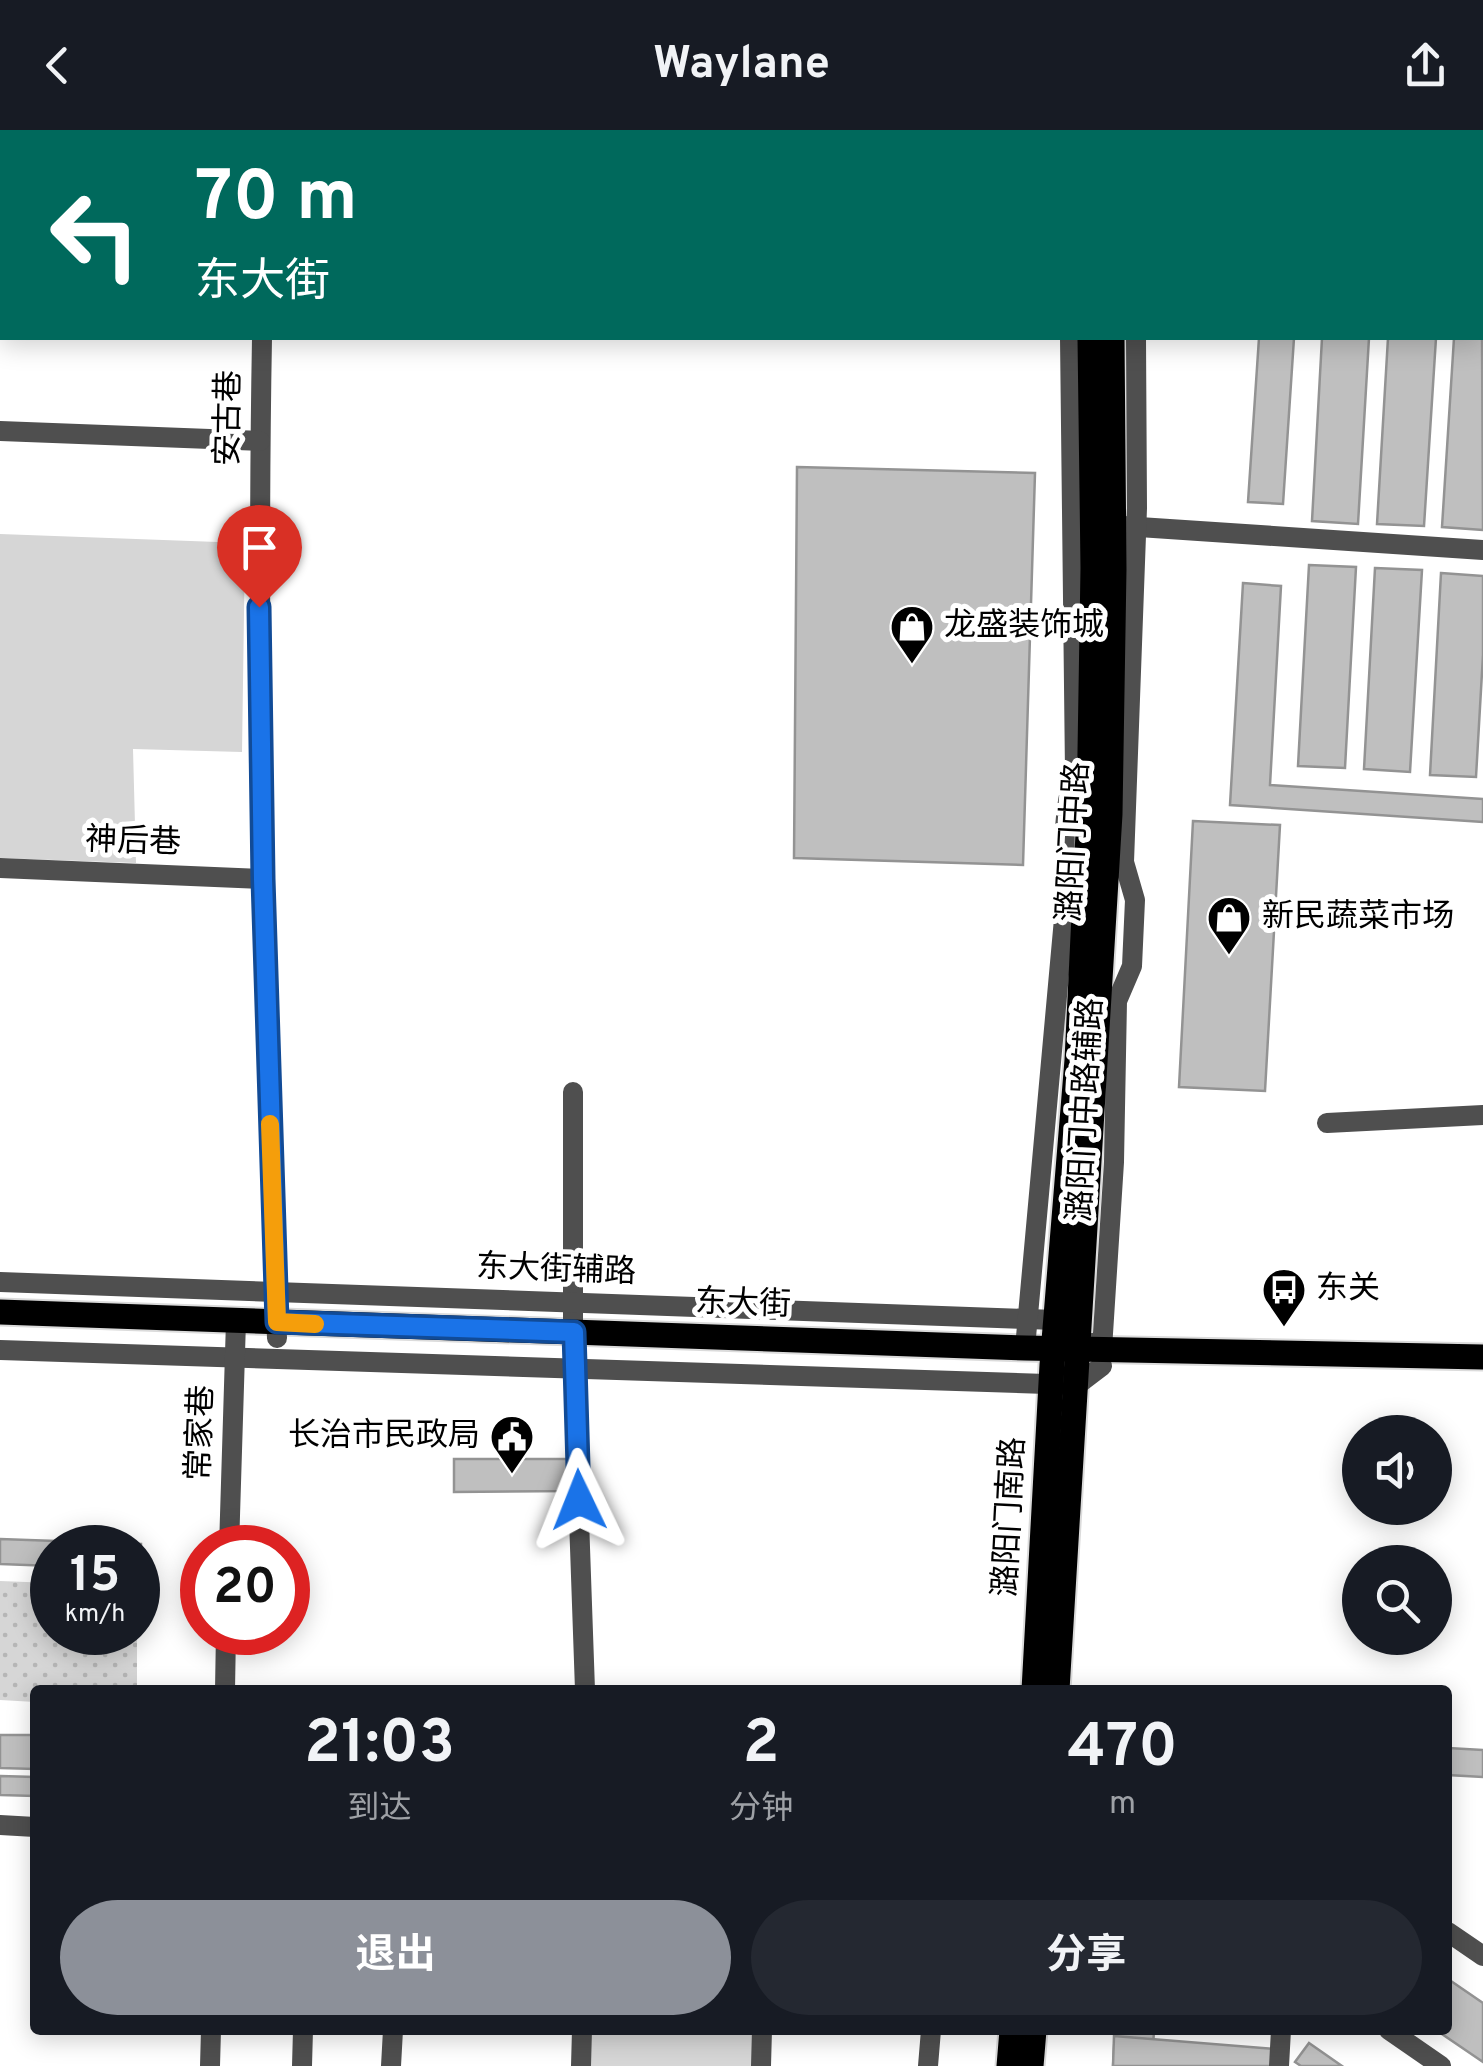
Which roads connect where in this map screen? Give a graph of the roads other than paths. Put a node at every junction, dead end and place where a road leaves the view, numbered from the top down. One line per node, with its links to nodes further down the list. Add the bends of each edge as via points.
1 (262, 340): 7 (street, 安古巷)
2 (1070, 340): 19 (street, 潞阳门中路辅路, via 1075,772 1065,803 1067,886)
3 (1090, 340): 8 (main road, 潞阳门中路)
4 (1112, 340): 8 (main road, 潞阳门中路)
5 (1136, 340): 8 (street)
6 (0, 431): 7 (street)
7 (260, 441): 11 (street, 安古巷)
8 (1114, 525): 9 (street); 20 (main road, 潞阳门中路); 28 (main road, 潞阳门中路, via 1110,814)
9 (1483, 550)
10 (0, 868): 11 (street, 神后巷)
11 (263, 879): 16 (street, 安古巷)
12 (573, 1092): 17 (street)
13 (1483, 1115): 14 (street)
14 (1326, 1123)
15 (0, 1282): 16 (street, 东大街辅路)
16 (276, 1292): 17 (street, 东大街辅路); 22 (street, 安古巷)
17 (574, 1301): 19 (street, 东大街辅路); 26 (street)
18 (0, 1312): 23 (main road, 东大街)
19 (1028, 1319): 20 (street, 东大街辅路); 24 (street, 潞阳门中路辅路)
20 (1055, 1320): 28 (main road, 潞阳门中路)
21 (0, 1328): 23 (main road, 东大街)
22 (277, 1330): 23 (main road, 东大街); 26 (main road, 东大街)
23 (235, 1338): 25 (street); 26 (street); 30 (street, 常家巷)
24 (1025, 1348): 26 (main road, 东大街); 28 (main road, 东大街)
25 (0, 1350)
26 (574, 1350): 28 (main road, 东大街); 33 (street)
27 (1483, 1357): 28 (main road, 东大街)
28 (1075, 1361): 29 (main road, 东大街); 34 (main road, 潞阳门南路); 35 (main road, 潞阳门南路)
29 (1483, 1373)
30 (230, 1525)
31 (225, 1655): 32 (street)
32 (224, 1685)
33 (585, 1685)
34 (1035, 1685)
35 (1057, 1685)
36 (0, 1825): 37 (street)
37 (30, 1826)
38 (1452, 1935): 39 (street)
39 (1483, 1956)
40 (212, 2035): 50 (street)
41 (303, 2035): 51 (street)
42 (393, 2035): 52 (street)
43 (582, 2035): 53 (street)
44 (762, 2035): 54 (street)
45 (931, 2035): 55 (street)
46 (1012, 2035): 56 (main road)
47 (1034, 2035): 57 (main road)
48 (1281, 2035): 58 (street)
49 (1396, 2035): 59 (street)
50 (210, 2066)
51 (302, 2066)
52 (391, 2066)
53 (581, 2066)
54 (761, 2066)
55 (928, 2066)
56 (1010, 2066)
57 (1031, 2066)
58 (1279, 2066)
59 (1442, 2066)

